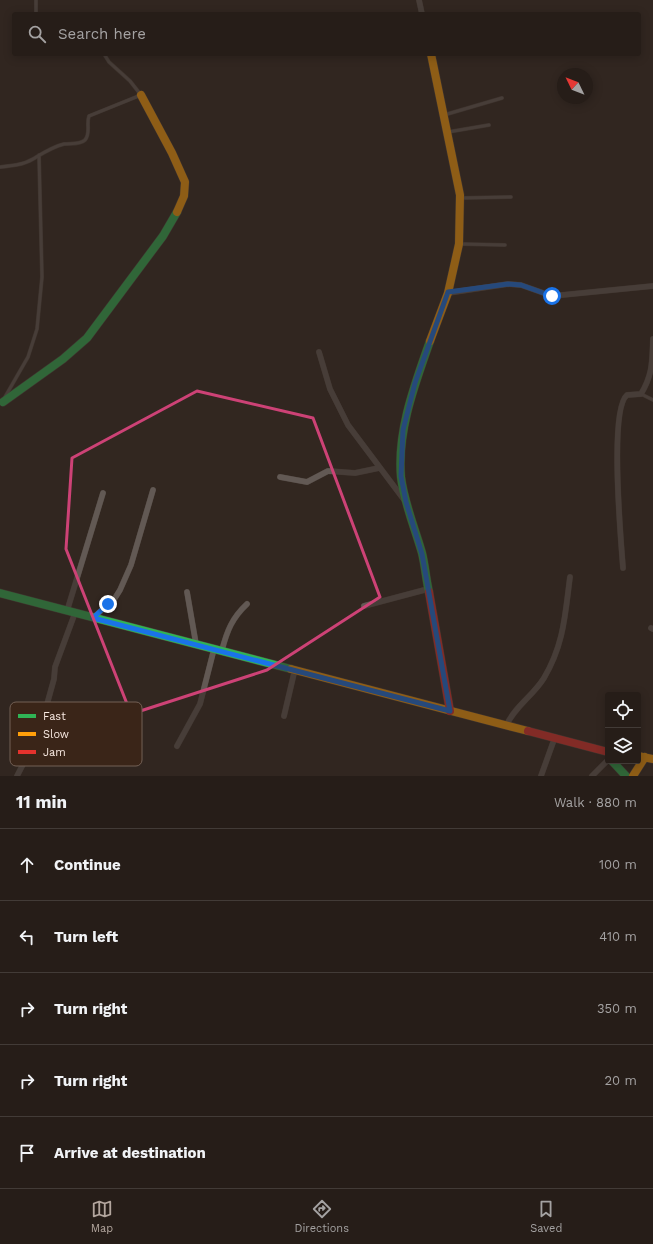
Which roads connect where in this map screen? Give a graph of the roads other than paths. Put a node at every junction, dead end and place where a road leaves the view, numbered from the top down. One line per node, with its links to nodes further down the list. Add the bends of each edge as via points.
1 (36, 0): 3 (lane)
2 (419, 0): 4 (street)
3 (36, 12)
4 (422, 12)
5 (105, 56): 7 (lane)
6 (431, 56): 9 (street)
7 (141, 95): 12 (lane, via 89,116 88,133 82,142 64,144); 24 (street, via 185,182 184,196 178,211 108,313 87,338)
8 (502, 98): 9 (lane)
9 (444, 115): 11 (street)
10 (489, 124): 11 (lane)
11 (448, 132): 14 (street)
12 (39, 155): 13 (lane, via 24,163); 24 (lane, via 42,277 37,329 28,357)
13 (0, 167)
14 (460, 198): 15 (lane); 16 (street)
15 (511, 198)
16 (459, 244): 17 (lane); 19 (street)
17 (505, 245)
18 (653, 286): 19 (street, via 552,296 521,285 508,284)
19 (448, 292): 29 (street, via 415,383 403,430 401,476)
20 (653, 339): 22 (street, via 651,376)
21 (319, 352): 25 (street, via 330,388 348,425)
22 (641, 394): 23 (lane); 30 (street, via 627,395 621,403 618,442)
23 (653, 400)
24 (1, 404)
25 (379, 468): 26 (street, via 354,473 328,471 307,482); 29 (street)
26 (280, 477)
27 (153, 490): 38 (street, via 131,565 120,590)
28 (103, 493): 37 (street)
29 (406, 502): 32 (street, via 422,554)
30 (623, 568)
31 (570, 577): 45 (street, via 559,647 544,677 533,693 512,714)
32 (428, 588): 36 (street); 43 (street)
33 (187, 592): 39 (street)
34 (0, 593): 37 (street)
35 (247, 604): 40 (street, via 233,619)
36 (364, 606)
37 (71, 612): 38 (street); 42 (street)
38 (93, 618): 39 (street)
39 (196, 644): 40 (street)
40 (218, 650): 41 (street); 47 (street, via 200,704)
41 (295, 670): 43 (street); 44 (street)
42 (48, 702)
43 (450, 711): 45 (street)
44 (284, 716)
45 (506, 726): 46 (street)
46 (556, 737): 48 (street); 54 (street)
47 (177, 746)
48 (605, 752)
49 (645, 757): 57 (street)
50 (605, 763): 55 (street)
51 (615, 764): 56 (street)
52 (22, 766): 53 (street)
53 (17, 776)
54 (541, 776)
55 (592, 776)
56 (626, 776)
57 (633, 776)

